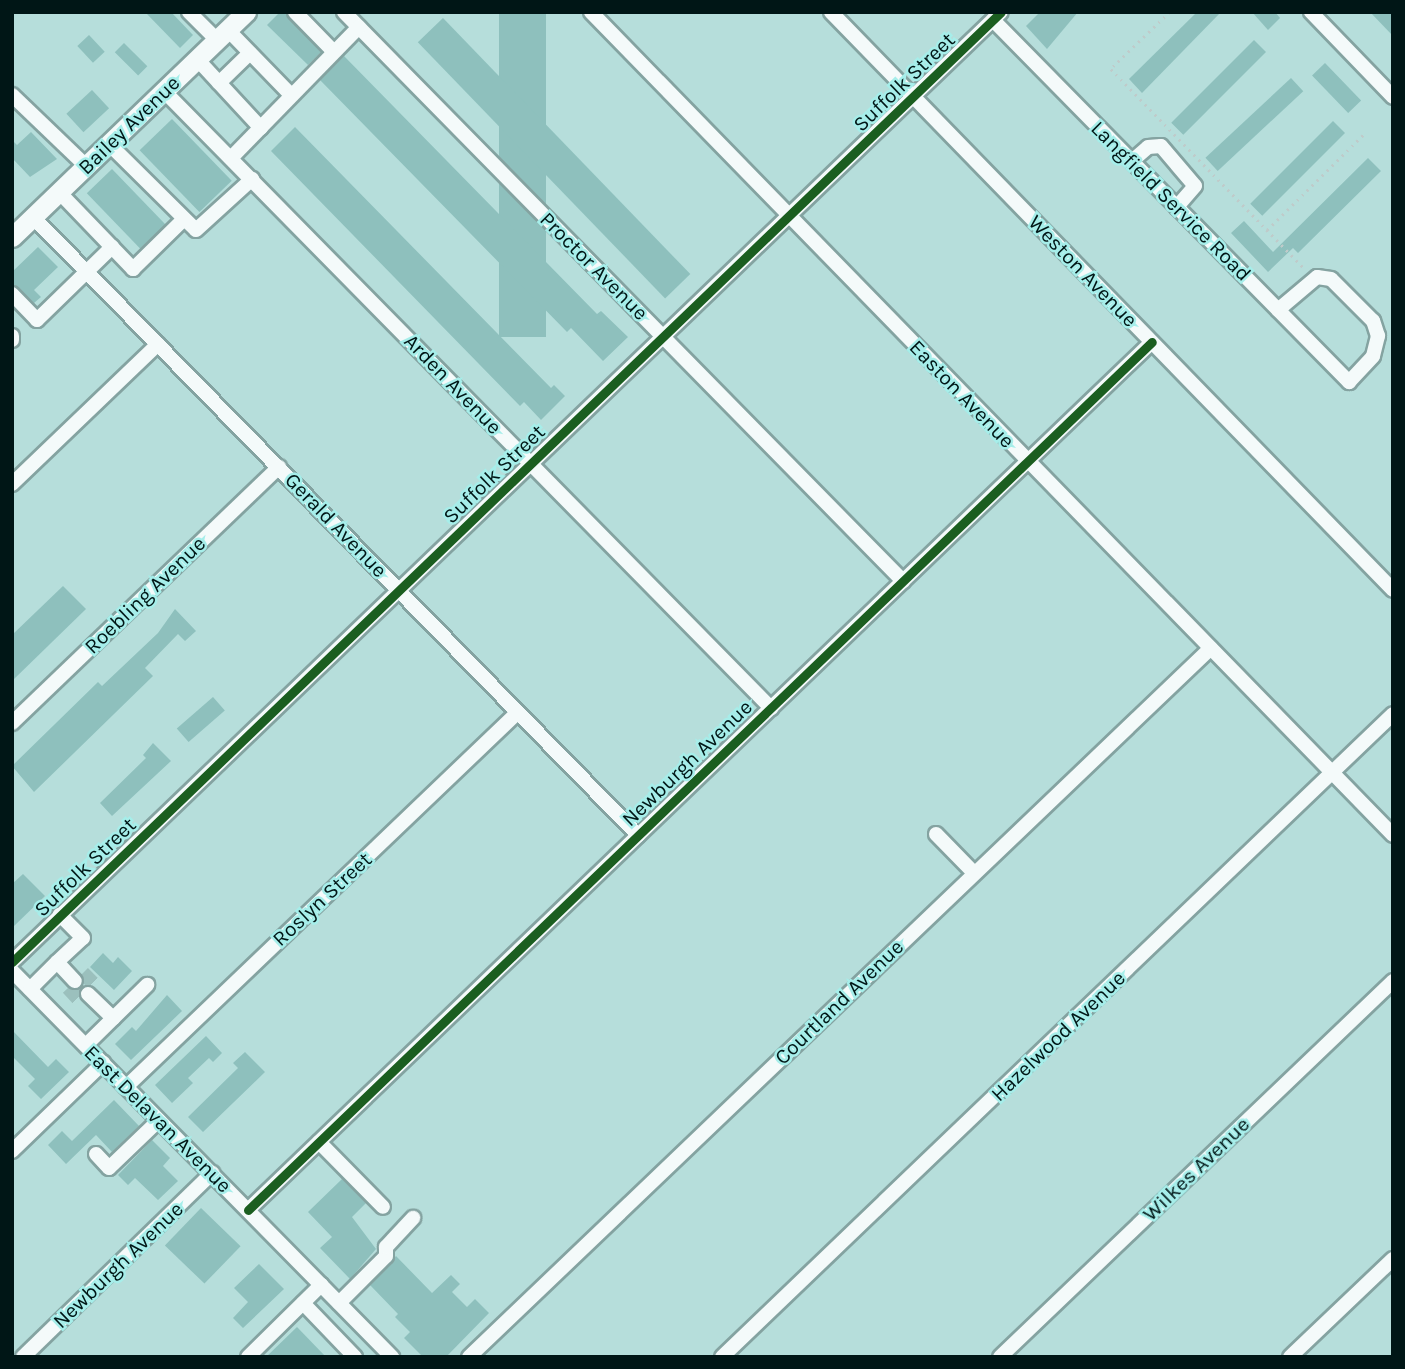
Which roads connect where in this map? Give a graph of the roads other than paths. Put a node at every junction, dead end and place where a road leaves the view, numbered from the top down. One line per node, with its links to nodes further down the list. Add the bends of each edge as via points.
1 (189, 12): 10 (street)
2 (246, 12): 10 (main road, Bailey Avenue)
3 (295, 12): 11 (street)
4 (344, 12): 9 (street, Proctor Avenue)
5 (591, 12): 28 (street, Easton Avenue)
6 (831, 12): 18 (street, Weston Avenue)
7 (1311, 12): 19 (street)
8 (997, 16): 18 (street, Suffolk Street); 23 (street, Langfield Service Road)
9 (359, 27): 11 (street); 36 (street, Proctor Avenue)
10 (223, 35): 12 (street); 13 (main road, Bailey Avenue)
11 (333, 51): 16 (street)
12 (250, 52): 14 (street); 16 (street)
13 (197, 59): 14 (street); 15 (main road, Bailey Avenue)
14 (219, 83): 20 (street)
15 (164, 91): 21 (main road, Bailey Avenue); 22 (street, Arden Avenue)
16 (289, 93): 20 (street)
17 (12, 94): 24 (street)
18 (914, 97): 28 (street, Suffolk Street); 37 (street, Weston Avenue)
19 (1393, 97)
20 (261, 128): 22 (street)
21 (109, 144): 24 (main road, Bailey Avenue); 30 (street)
22 (231, 158): 25 (street, Arden Avenue)
23 (1132, 162): 27 (street, Langfield Service Road); 27 (street, via 1148,147 1161,146 1195,186)
24 (86, 166): 26 (main road, Bailey Avenue)
25 (252, 179): 30 (street, via 199,229); 40 (street, Arden Avenue)
26 (59, 192): 29 (main road, Bailey Avenue); 32 (street)
27 (1177, 207): 35 (street, Langfield Service Road)
28 (789, 216): 36 (street, Suffolk Street); 39 (street, Easton Avenue)
29 (33, 217): 31 (main road, Bailey Avenue); 33 (street, Gerald Avenue)
30 (184, 219): 32 (street, via 133,269)
31 (12, 237)
32 (112, 247): 33 (street)
33 (87, 272): 34 (street, via 37,320); 38 (street, Gerald Avenue)
34 (12, 294)
35 (1278, 310): 35 (street, Langfield Service Road, via 1315,279 1331,279 1373,321 1378,336 1373,356 1349,382)
36 (664, 337): 40 (street, Suffolk Street); 43 (street, Proctor Avenue)
37 (1152, 342): 39 (street, Newburgh Avenue); 45 (street, Weston Avenue)
38 (158, 344): 41 (street, Gerald Avenue); 42 (street)
39 (1028, 461): 43 (street, Newburgh Avenue); 46 (street, Easton Avenue)
40 (531, 464): 44 (street, Suffolk Street); 47 (street, Arden Avenue)
41 (279, 467): 44 (street, Gerald Avenue); 50 (street, Roebling Avenue)
42 (12, 484)
43 (903, 581): 47 (street, Newburgh Avenue)
44 (399, 590): 48 (street, Gerald Avenue); 56 (street, Suffolk Street)
45 (1393, 590)
46 (1210, 648): 51 (street, Easton Avenue); 55 (street, Courtland Avenue)
47 (771, 708): 53 (street, Newburgh Avenue)
48 (518, 712): 53 (street, Gerald Avenue); 66 (street, Roslyn Street)
49 (1393, 714): 51 (street, Hazelwood Avenue)
50 (12, 723)
51 (1332, 773): 54 (street, Easton Avenue); 87 (street, Hazelwood Avenue)
52 (936, 834): 55 (street)
53 (638, 835): 68 (street, Newburgh Avenue)
54 (1393, 835)
55 (974, 873): 86 (street, Courtland Avenue)
56 (60, 915): 57 (street, Suffolk Street); 61 (street, via 83,938 69,975)
57 (12, 962)
58 (12, 971): 61 (street, East Delavan Avenue)
59 (1393, 981): 88 (street, Wilkes Avenue)
60 (147, 985): 63 (street)
61 (30, 989): 64 (street, East Delavan Avenue)
62 (89, 994): 63 (street)
63 (113, 1018): 64 (street)
64 (86, 1045): 65 (street, East Delavan Avenue)
65 (103, 1063): 66 (street, East Delavan Avenue); 69 (street)
66 (126, 1087): 67 (street, East Delavan Avenue)
67 (159, 1120): 70 (street, via 109,1168); 71 (street, East Delavan Avenue)
68 (319, 1142): 72 (street); 73 (street, Newburgh Avenue)
69 (12, 1150)
70 (96, 1154)
71 (212, 1173): 73 (street, East Delavan Avenue); 82 (street, Newburgh Avenue)
72 (383, 1207)
73 (248, 1210): 76 (street, East Delavan Avenue)
74 (413, 1217): 78 (street, via 386,1247 386,1256)
75 (1393, 1259): 81 (street)
76 (321, 1284): 77 (street); 78 (street, East Delavan Avenue)
77 (303, 1303): 80 (street); 83 (street)
78 (339, 1303): 79 (street, East Delavan Avenue)
79 (352, 1316): 80 (street); 85 (street, East Delavan Avenue)
80 (333, 1334): 84 (street)
81 (1293, 1354)
82 (23, 1357)
83 (248, 1357)
84 (355, 1357)
85 (392, 1357)
86 (470, 1357)
87 (722, 1357)
88 (1000, 1357)

